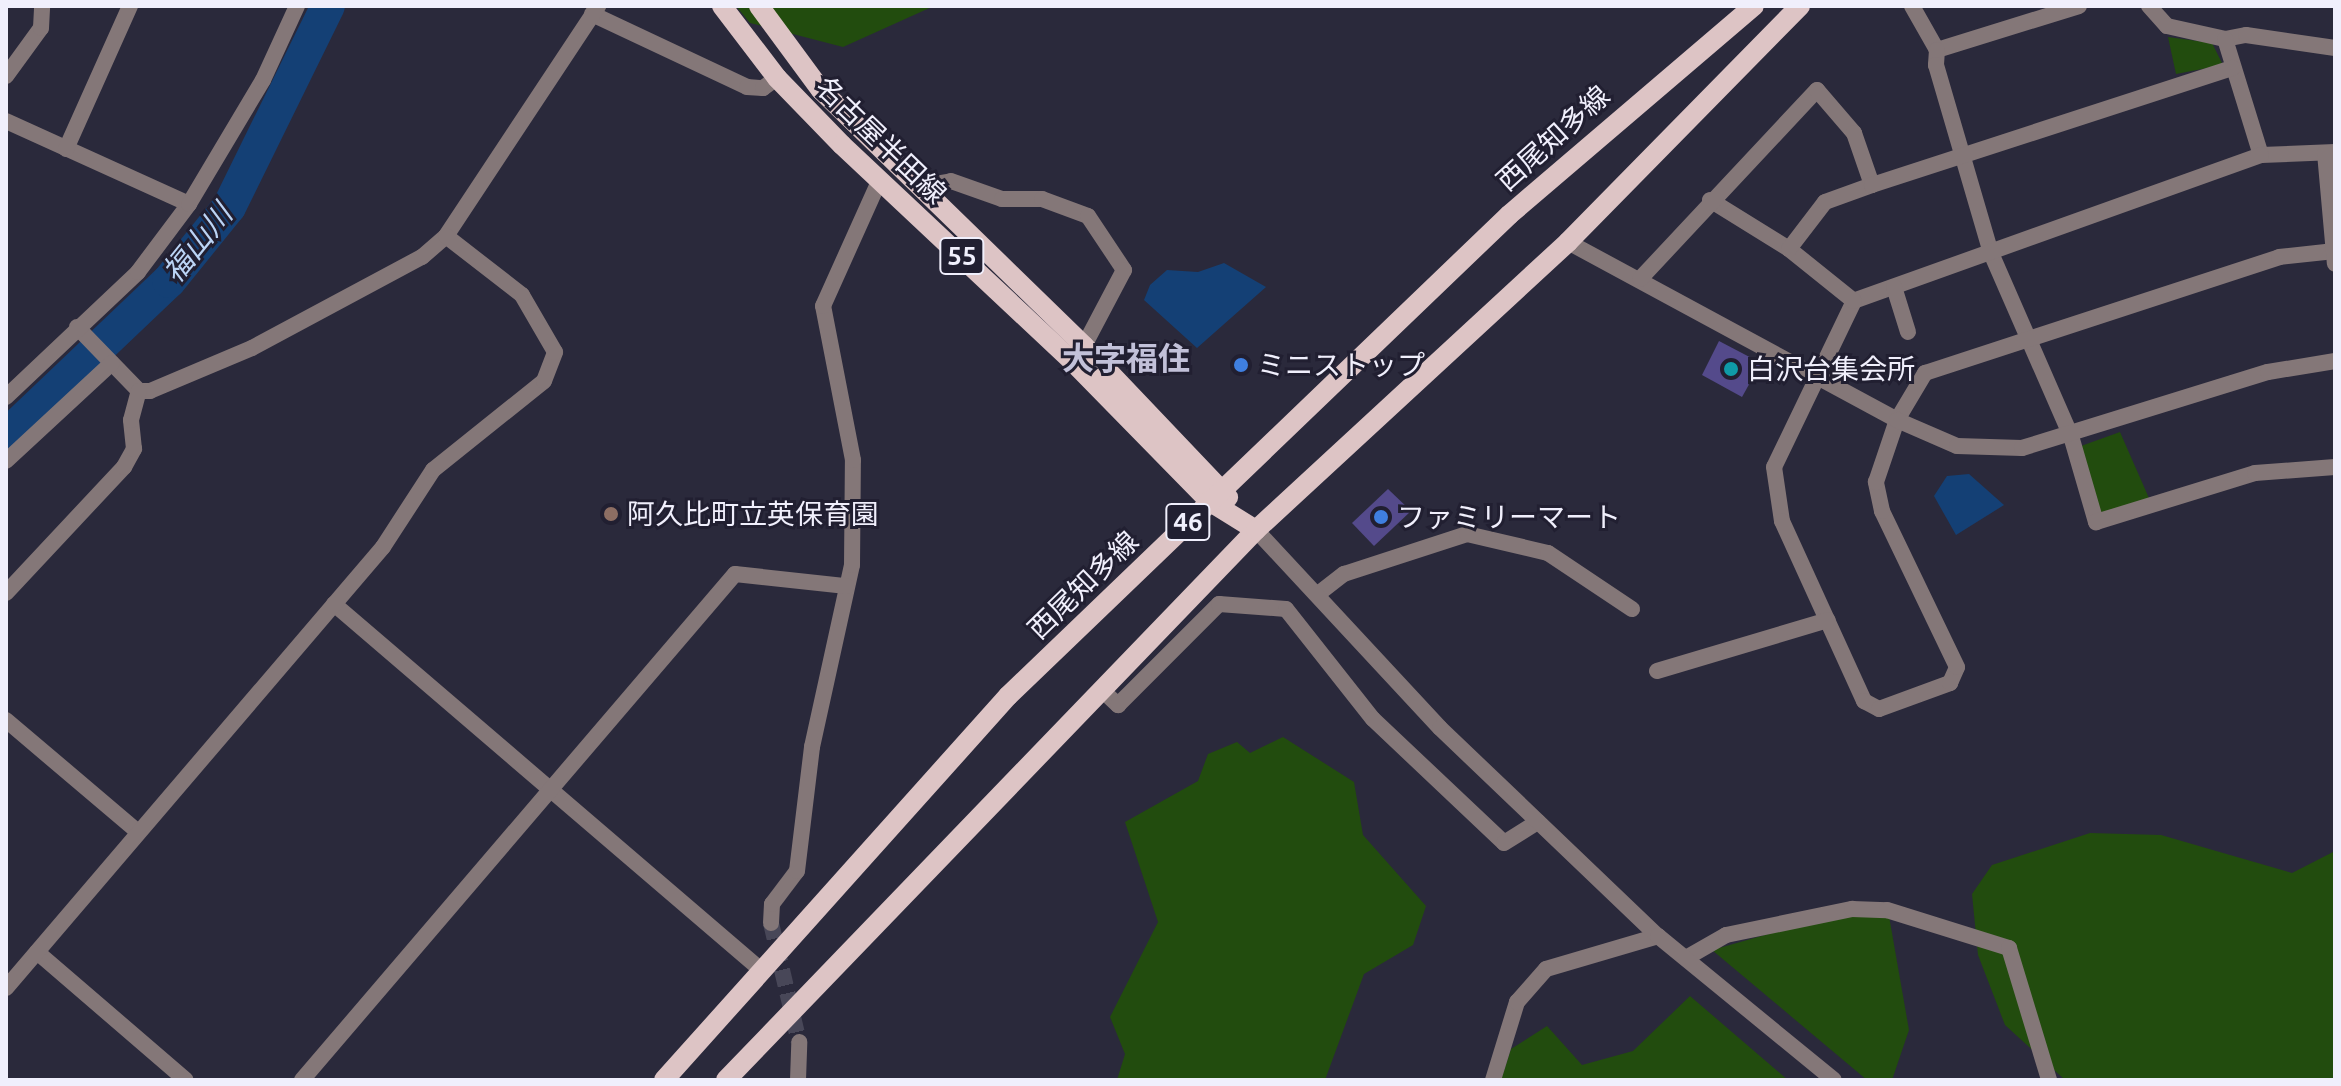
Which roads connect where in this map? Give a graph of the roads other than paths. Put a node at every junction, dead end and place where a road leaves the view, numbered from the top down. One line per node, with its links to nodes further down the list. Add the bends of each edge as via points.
1 (42, 6): 16 (street, via 41,28)
2 (130, 6): 19 (street)
3 (297, 6): 27 (street, via 263,80)
4 (722, 6): 17 (main road, 名古屋半田線 / 55)
5 (759, 6): 25 (main road, 名古屋半田線 / 55, via 821,90)
6 (1754, 6): 49 (main road, 西尾知多線 / 46, via 1509,215)
7 (1800, 6): 29 (main road, 46)
8 (1912, 6): 14 (street)
9 (2079, 6): 14 (street)
10 (2149, 6): 12 (street, via 2167,26)
11 (596, 8): 17 (street, via 747,87 763,88); 28 (street)
12 (2225, 39): 13 (street, via 2246,35); 15 (street)
13 (2335, 48)
14 (1937, 50): 21 (street, via 1936,65)
15 (2233, 68): 21 (street); 22 (street)
16 (6, 76)
17 (777, 78): 23 (main road, 名古屋半田線 / 55)
18 (6, 121): 19 (street)
19 (66, 149): 27 (street)
20 (2330, 152): 22 (street); 32 (street)
21 (1964, 155): 24 (street); 31 (street)
22 (2261, 155): 31 (street)
23 (880, 179): 49 (main road, 名古屋半田線 / 55); 51 (street, via 823,306 853,460 854,535)
24 (1872, 185): 26 (street, via 1854,133 1817,90); 30 (street, via 1825,202)
25 (924, 186): 39 (main road, 名古屋半田線 / 55); 39 (street, via 951,181 1002,199 1042,199 1088,216 1124,270)
26 (1710, 200): 30 (street); 33 (street)
27 (189, 204): 36 (street, via 138,272)
28 (446, 236): 43 (street, via 422,257 252,348 163,387); 54 (street, via 522,295 555,352 553,365 516,409 433,470 413,507)
29 (1568, 242): 33 (street); 50 (main road, 46)
30 (1789, 249): 35 (street)
31 (1991, 253): 34 (street); 38 (street)
32 (2335, 255): 38 (street, via 2279,257)
33 (1640, 279): 42 (street)
34 (1894, 287): 35 (street); 37 (street)
35 (1854, 301): 42 (street)
36 (83, 332): 40 (street); 44 (street)
37 (1908, 332)
38 (2025, 341): 45 (street, via 1925,373); 46 (street)
39 (1084, 346): 49 (main road, 名古屋半田線 / 55)
40 (111, 360): 43 (street); 47 (street)
41 (2335, 361): 46 (street, via 2268,372)
42 (1814, 374): 45 (street); 56 (street, via 1774,467 1775,489 1782,521)
43 (139, 391): 52 (street, via 131,420 134,449 124,467)
44 (6, 397)
45 (1897, 420): 46 (street, via 1957,446 2022,448); 56 (street, via 1876,470 1878,499 1957,667 1950,683 1879,709 1872,706 1864,701)
46 (2071, 436): 48 (street, via 2096,522 2255,473)
47 (6, 461)
48 (2335, 467)
49 (1214, 495): 50 (main road, 名古屋半田線 / 55); 67 (main road, 西尾知多線 / 46, via 1008,696)
50 (1256, 530): 53 (street); 58 (main road, 46)
51 (846, 586): 60 (street, via 735,574); 63 (street, via 812,747 797,871 772,904)
52 (6, 593)
53 (1318, 594): 55 (street, via 1344,574 1467,534 1548,553); 61 (street, via 1440,728)
54 (334, 604): 60 (street); 62 (street)
55 (1632, 609)
56 (1828, 620): 57 (street)
57 (1657, 671)
58 (1103, 691): 61 (street, via 1118,705 1219,604 1286,609 1373,719 1504,843); 73 (main road, 46)
59 (6, 720): 62 (street)
60 (553, 791): 67 (street); 71 (street)
61 (1538, 822): 64 (street)
62 (137, 831): 65 (street)
63 (771, 923)
64 (1658, 936): 66 (street); 75 (street, via 1546,969 1517,1002)
65 (37, 952): 68 (street); 70 (street)
66 (1686, 958): 76 (street); 77 (street, via 1726,935 1852,909 1887,910 2009,948)
67 (761, 970): 72 (main road, 西尾知多線 / 46)
68 (6, 988)
69 (799, 1042): 74 (street)
70 (186, 1080)
71 (302, 1080)
72 (664, 1080)
73 (726, 1080)
74 (798, 1080)
75 (1493, 1080)
76 (1834, 1080)
77 (2049, 1080)

